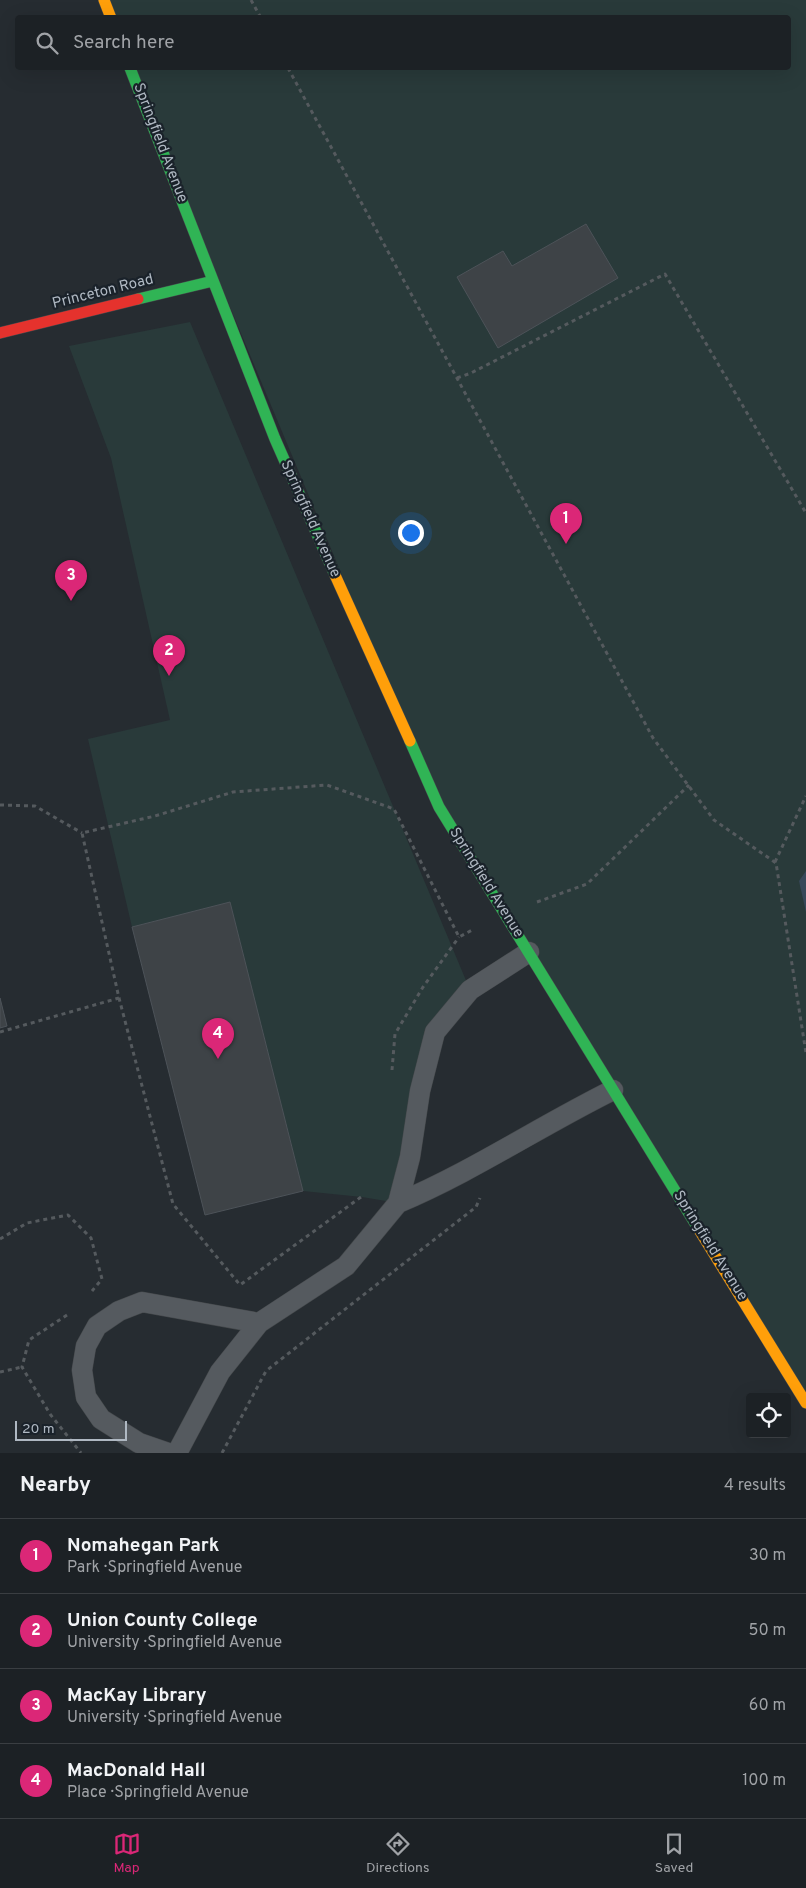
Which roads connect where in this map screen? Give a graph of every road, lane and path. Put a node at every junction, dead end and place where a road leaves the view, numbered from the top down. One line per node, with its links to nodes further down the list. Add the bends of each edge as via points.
1 (104, 0): 3 (street)
2 (251, 0): 4 (path)
3 (109, 15)
4 (259, 15)
5 (131, 70): 7 (street, Springfield Avenue)
6 (289, 70): 9 (path)
7 (213, 281): 8 (street, Princeton Road); 16 (street, Springfield Avenue, via 275,439 439,807)
8 (0, 333)
9 (457, 378): 10 (path, via 665,274); 11 (path, via 653,738)
10 (806, 513)
11 (689, 786): 15 (path, via 714,820); 16 (path, via 587,884)
12 (806, 796): 15 (path)
13 (0, 805): 14 (path, via 35,806)
14 (82, 832): 17 (path, via 155,816 233,792 327,785 394,809); 19 (path)
15 (776, 863): 21 (path)
16 (504, 914): 17 (path); 18 (street, Springfield Avenue)
17 (459, 937): 22 (path, via 423,987 395,1034)
18 (529, 952): 23 (street, Springfield Avenue); 26 (lane, Springfield Avenue, via 470,990 435,1032)
19 (120, 998): 20 (path); 25 (path, via 173,1204 240,1285)
20 (0, 1032)
21 (806, 1053)
22 (392, 1074)
23 (613, 1090): 26 (lane); 33 (street, Springfield Avenue)
24 (484, 1190): 37 (path, via 476,1207 266,1371)
25 (362, 1197)
26 (398, 1204): 30 (lane, via 346,1266)
27 (0, 1239): 28 (path, via 27,1223 68,1215 91,1238 102,1279)
28 (86, 1298)
29 (67, 1314): 31 (path, via 29,1340)
30 (258, 1323): 35 (lane, via 142,1302 120,1311 98,1326 86,1346 82,1370 86,1397 101,1419 139,1442); 36 (lane, via 220,1372)
31 (22, 1367): 32 (path); 34 (path, via 50,1414)
32 (0, 1372)
33 (806, 1403)
34 (81, 1453)
35 (168, 1453)
36 (176, 1453)
37 (222, 1453)

